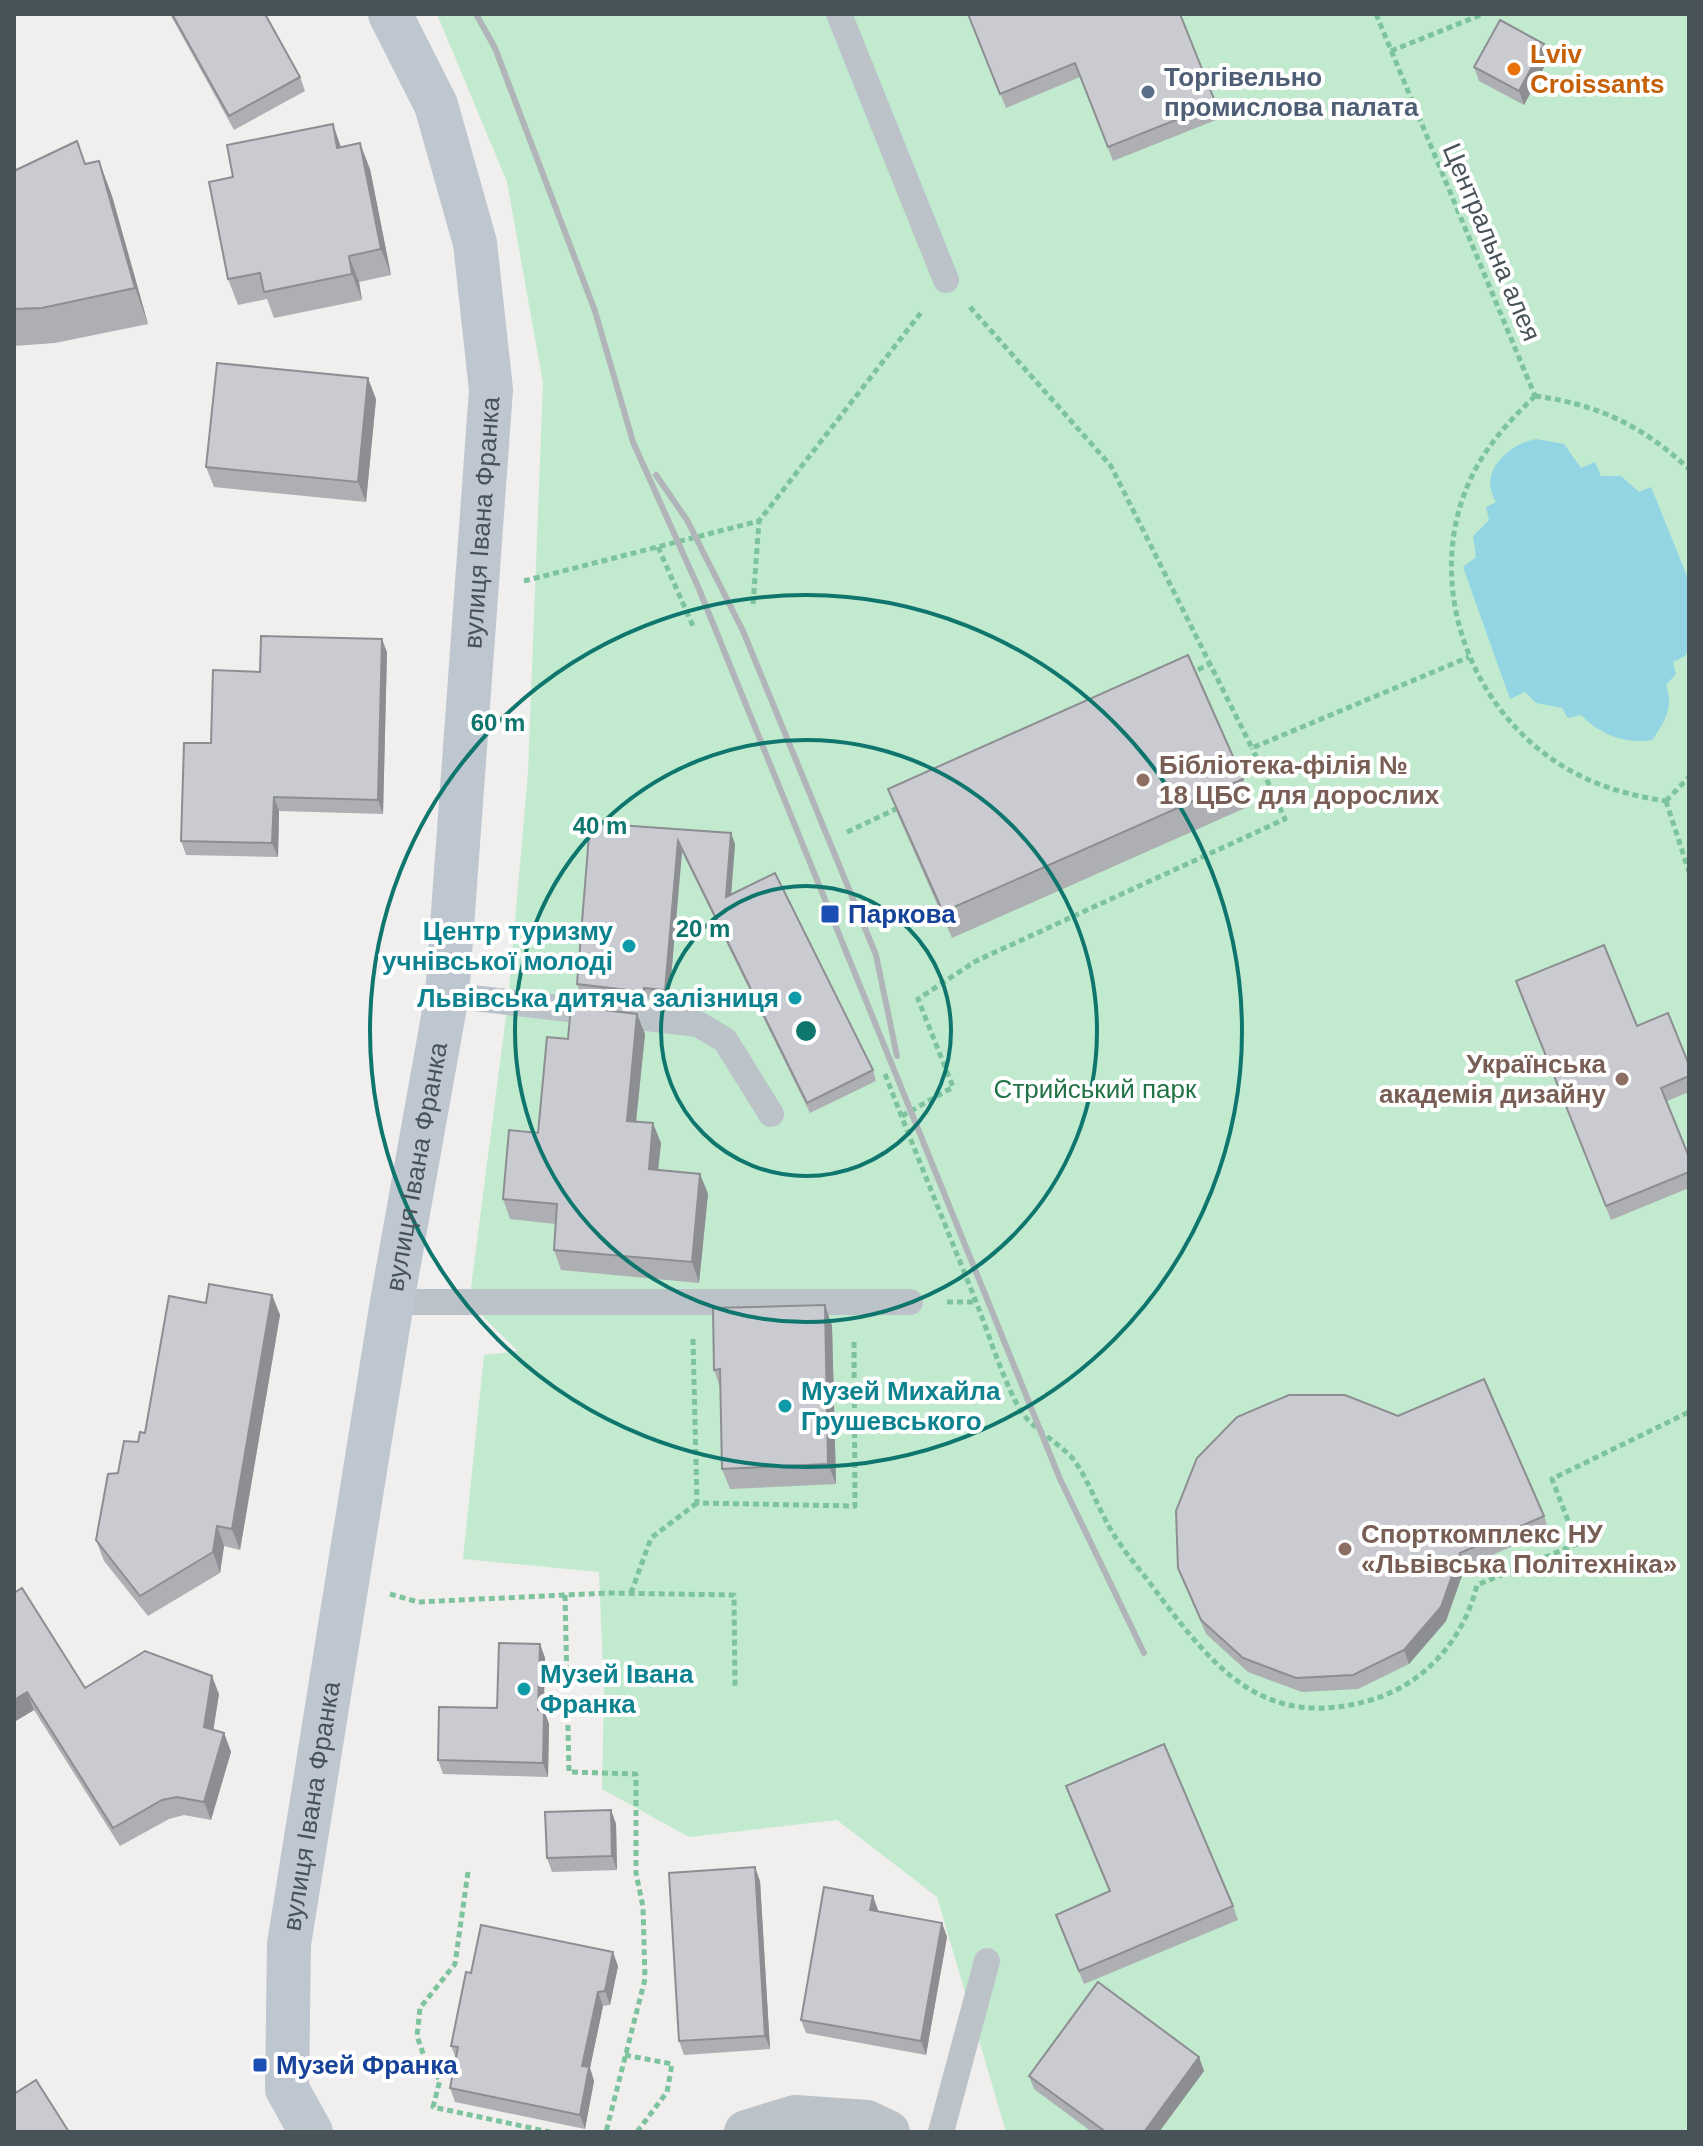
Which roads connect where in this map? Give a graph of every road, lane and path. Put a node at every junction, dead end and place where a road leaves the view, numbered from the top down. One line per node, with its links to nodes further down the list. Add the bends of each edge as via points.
1 (390, 14): 11 (main road, вулиця Івана Франка, via 436,105 475,243 491,390)
2 (839, 14): 6 (lane)
3 (1376, 14): 5 (path, Центральна алея)
4 (1483, 14): 5 (path)
5 (1391, 51): 7 (path, Центральна алея)
6 (946, 280): 9 (path); 15 (path, via 1111,466)
7 (1535, 396): 8 (path, via 1569,401 1635,425); 14 (path, via 1488,448 1459,511 1451,580 1455,615)
8 (1689, 469)
9 (759, 521): 10 (path); 12 (path)
10 (658, 547): 11 (path); 13 (path)
11 (476, 593): 23 (main road, вулиця Івана Франка)
12 (753, 604)
13 (693, 626)
14 (1469, 657): 17 (path); 19 (path, via 1497,706 1544,753 1602,786)
15 (1212, 663): 16 (path); 17 (path)
16 (1184, 676)
17 (1252, 748): 26 (path, via 1285,819 976,961 918,999 953,1087)
18 (1689, 777): 19 (path)
19 (1666, 801): 22 (path)
20 (903, 806): 21 (path)
21 (847, 832)
22 (1689, 872)
23 (447, 995): 25 (lane, via 698,1024 725,1040); 27 (main road, вулиця Івана Франка)
24 (885, 1074): 26 (path)
25 (771, 1114)
26 (902, 1116): 31 (path, via 1019,1409 1074,1460 1112,1531 1202,1651 1254,1693 1285,1704 1351,1706 1413,1681 1459,1632 1477,1585 1577,1544 1552,1479)
27 (392, 1302): 28 (lane); 40 (main road, вулиця Івана Франка, via 289,1944 287,2089)
28 (693, 1302): 29 (lane); 32 (path)
29 (854, 1302): 30 (lane); 32 (path, via 855,1506)
30 (910, 1302)
31 (1689, 1412)
32 (697, 1503): 34 (path, via 651,1538)
33 (386, 1593): 35 (path, via 418,1602)
34 (631, 1593): 35 (path); 36 (path, via 734,1595)
35 (565, 1595): 39 (path, via 569,1772 636,1774 636,1873 643,1907 645,1979)
36 (735, 1686)
37 (468, 1872): 41 (path, via 455,1964 420,2008 417,2036 426,2062 440,2080 433,2107)
38 (987, 1961): 46 (lane)
39 (625, 2055): 42 (path); 43 (path, via 672,2064 667,2092)
40 (311, 2132)
41 (550, 2132)
42 (606, 2132)
43 (637, 2132)
44 (746, 2132): 45 (street, via 795,2117 867,2122)
45 (888, 2132)
46 (941, 2132)

